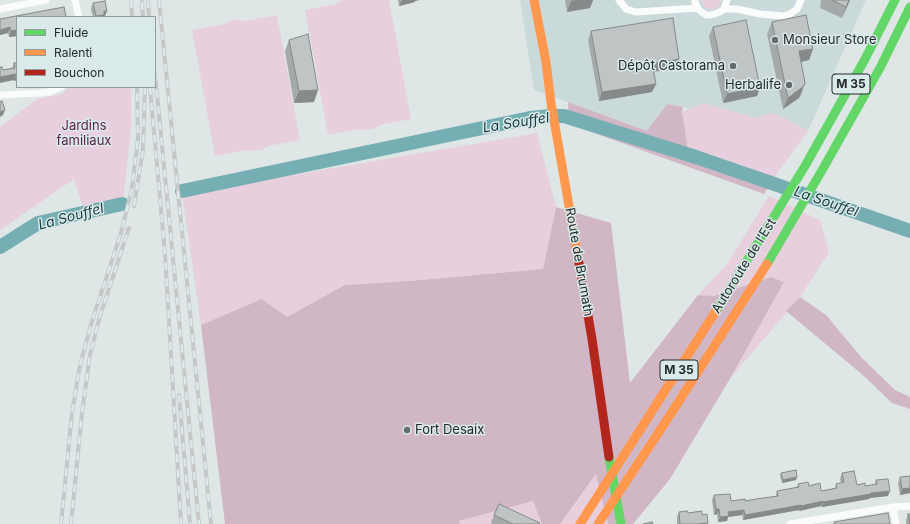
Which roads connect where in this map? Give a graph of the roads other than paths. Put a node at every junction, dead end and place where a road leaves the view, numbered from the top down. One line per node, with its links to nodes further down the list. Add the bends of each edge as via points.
1 (46, 0): 12 (street)
2 (75, 0): 15 (street)
3 (534, 0): 22 (main road, Route de Brumath)
4 (619, 0): 10 (street, via 626,9 636,12)
5 (694, 0): 10 (street); 11 (street)
6 (727, 0): 13 (street); 14 (street)
7 (801, 0): 14 (street, via 797,9 783,16)
8 (895, 0): 20 (main road, Autoroute de l’Est / M 35, via 805,166 688,356)
9 (910, 7): 21 (main road, Autoroute de l’Est / M 35, via 880,68 821,172 706,360)
10 (684, 8): 11 (street)
11 (697, 8): 13 (street, via 702,13 711,15)
12 (0, 9)
13 (724, 9): 14 (street)
14 (737, 9)
15 (79, 16)
16 (59, 88): 17 (street, via 40,94)
17 (0, 95)
18 (910, 506): 19 (street)
19 (893, 508): 23 (street); 24 (street)
20 (580, 524)
21 (598, 524)
22 (621, 524)
23 (790, 524)
24 (896, 524)

